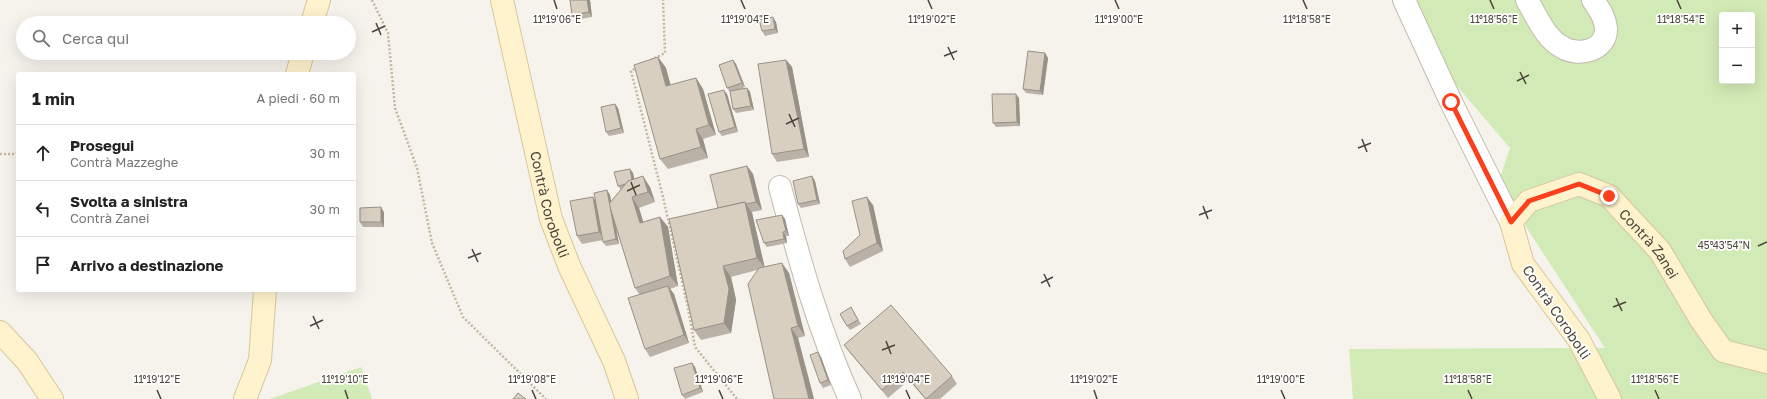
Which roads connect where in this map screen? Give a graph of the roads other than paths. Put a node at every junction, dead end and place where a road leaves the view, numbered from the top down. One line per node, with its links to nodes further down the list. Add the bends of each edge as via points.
1 (319, 0): 6 (street)
2 (502, 0): 16 (street, Contrà Corobolli, via 551,219 570,268 614,361)
3 (1404, 0): 10 (street)
4 (1526, 0): 5 (street, via 1548,35 1561,47 1580,53 1599,45 1605,35 1605,20)
5 (1593, 0)
6 (314, 16)
7 (301, 60): 8 (street)
8 (298, 72)
9 (780, 187): 17 (street, via 804,277)
10 (1511, 222): 13 (street, Contrà Zanei, via 1529,201 1579,184 1609,196 1660,251 1701,320 1723,351); 18 (street, Contrà Corobolli, via 1523,264 1579,340)
11 (265, 292): 15 (street, via 260,360)
12 (0, 332): 14 (street, via 27,361)
13 (1767, 362)
14 (52, 399)
15 (246, 399)
16 (627, 399)
17 (850, 399)
18 (1610, 399)

